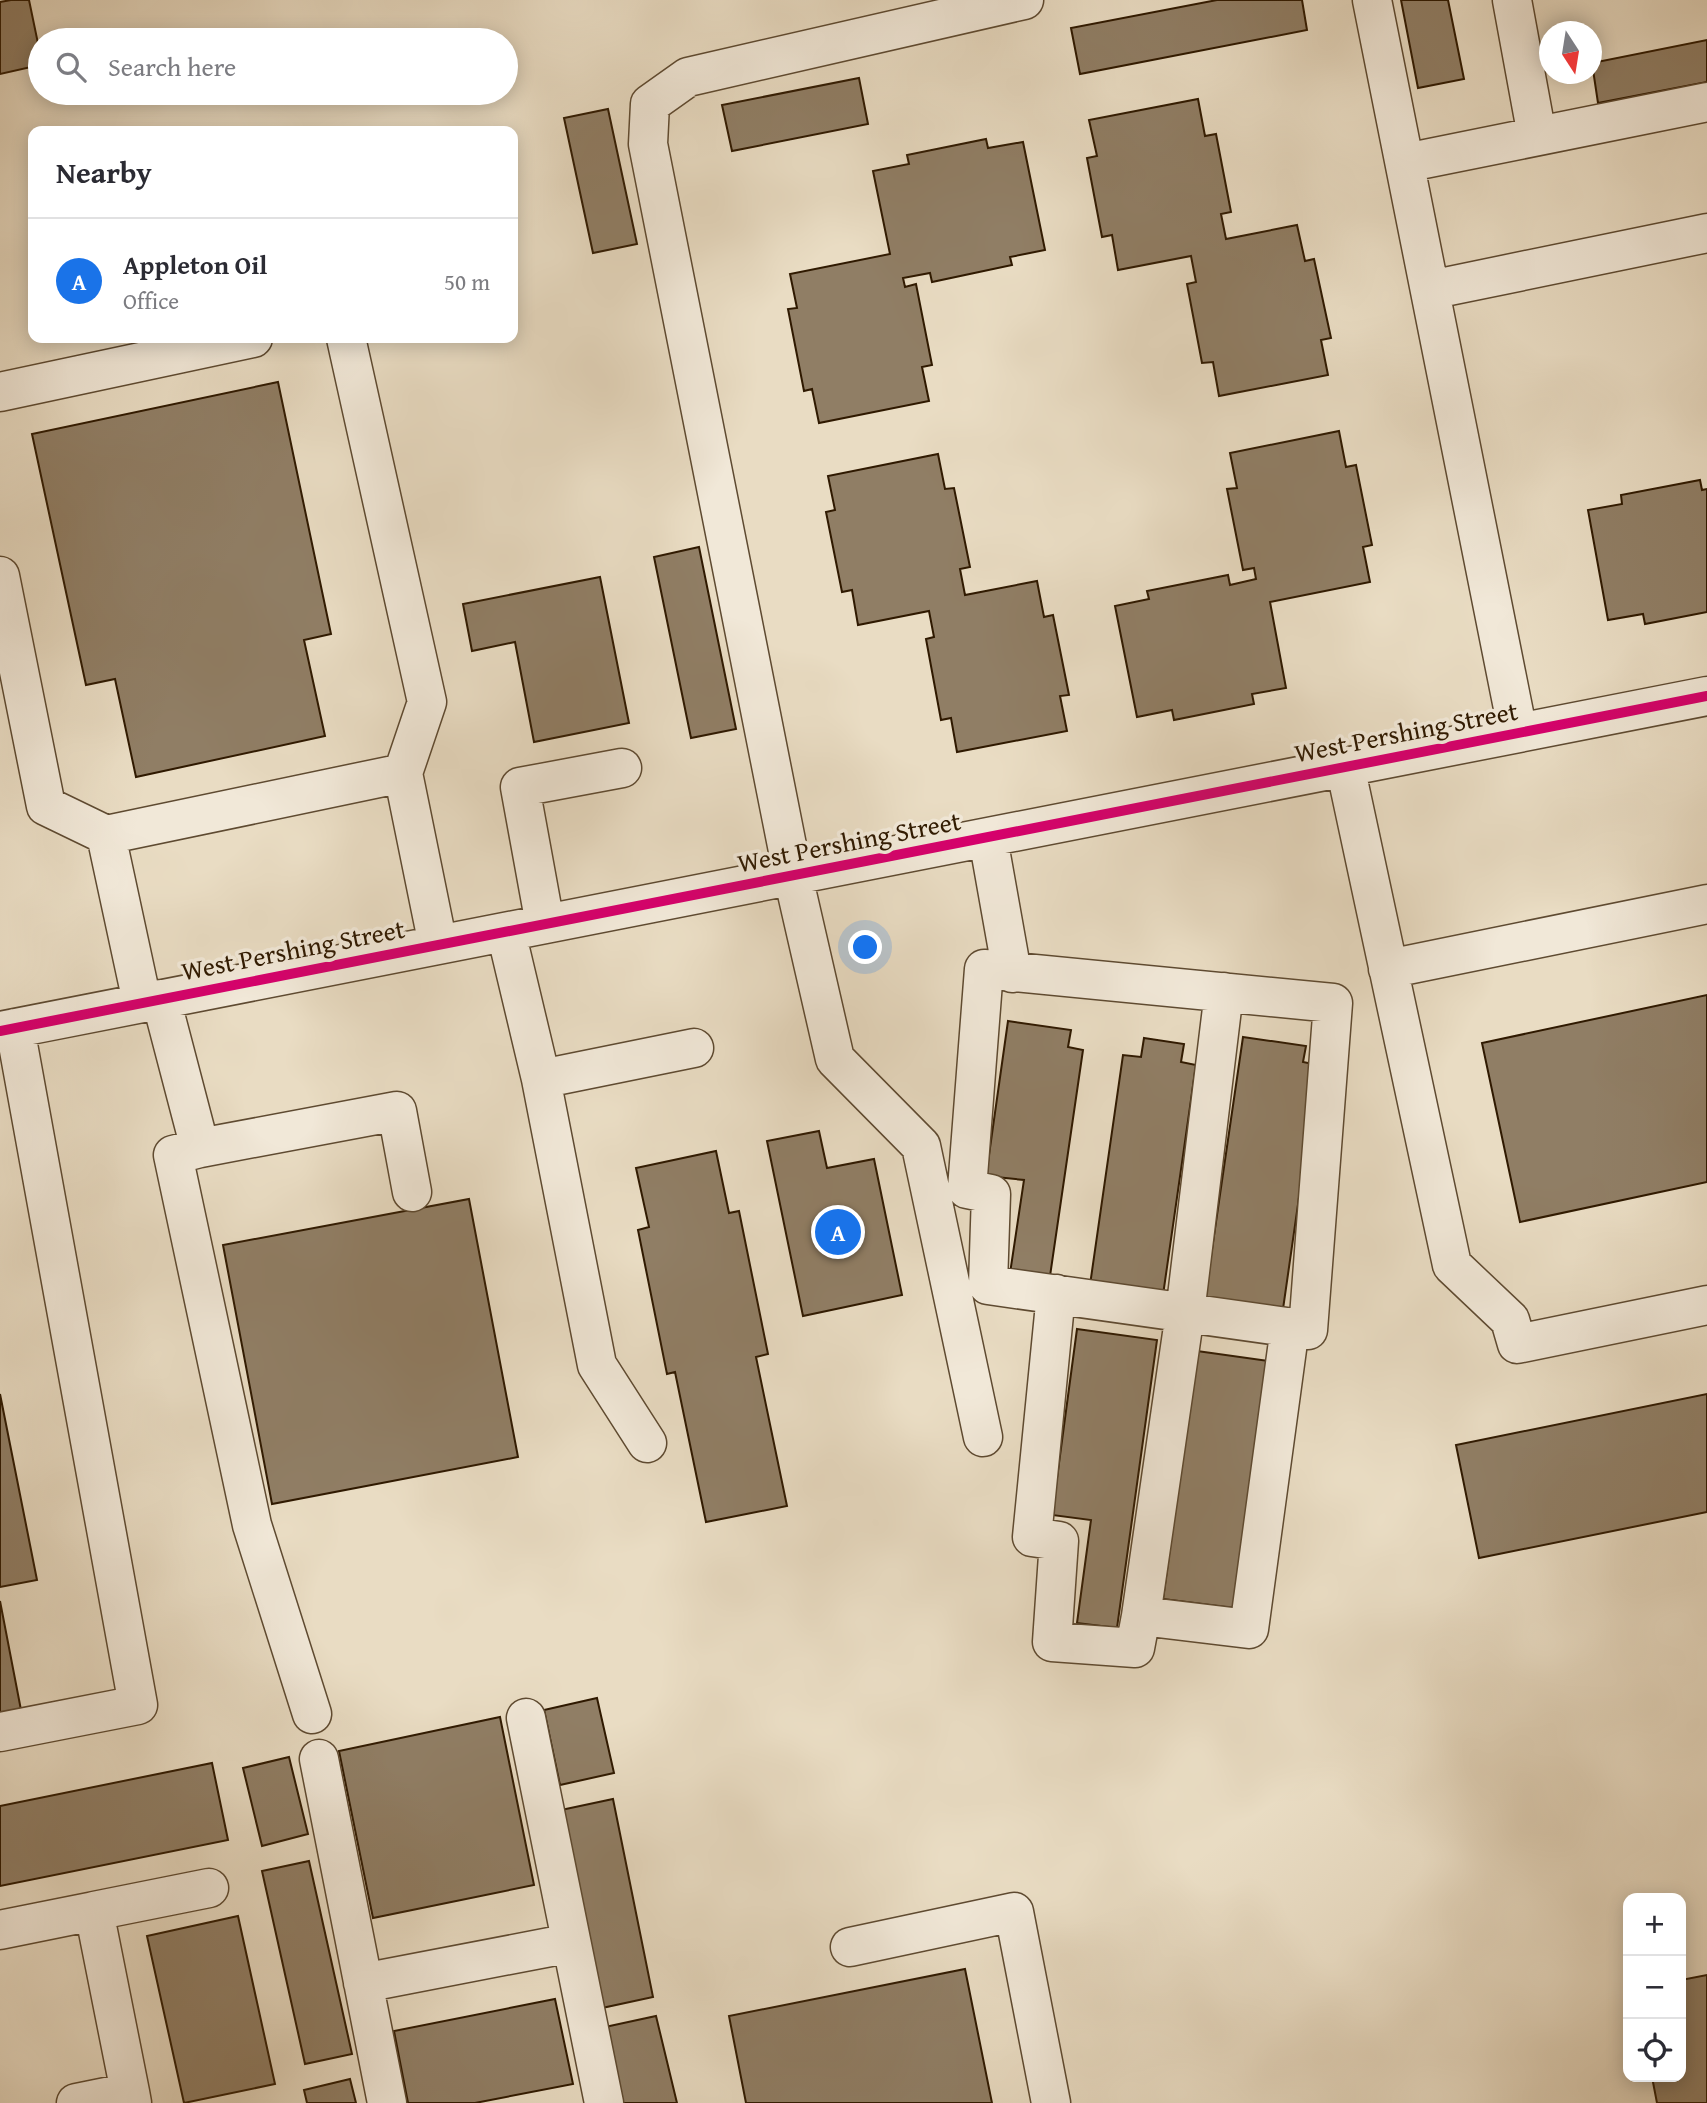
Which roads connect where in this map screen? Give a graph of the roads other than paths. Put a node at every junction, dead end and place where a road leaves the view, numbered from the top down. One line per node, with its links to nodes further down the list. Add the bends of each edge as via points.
1 (1024, 0): 20 (street, via 688,77 650,104 648,144)
2 (1372, 0): 6 (street)
3 (1512, 0): 5 (street)
4 (1707, 102): 5 (street)
5 (1537, 136): 6 (street)
6 (1405, 163): 8 (street)
7 (1707, 233): 8 (street)
8 (1430, 290): 14 (street)
9 (230, 343): 11 (street)
10 (347, 343): 17 (street, via 427,702)
11 (0, 393)
12 (0, 576): 18 (street, via 46,806)
13 (1707, 696): 14 (street, West Pershing Street)
14 (1518, 733): 15 (street, West Pershing Street)
15 (1345, 766): 19 (street, West Pershing Street); 25 (street)
16 (622, 768): 22 (street, via 520,787)
17 (403, 773): 18 (street); 24 (street)
18 (106, 835): 28 (street)
19 (988, 838): 20 (street, West Pershing Street); 26 (street)
20 (793, 876): 22 (street, West Pershing Street); 38 (street, via 835,1059 921,1146)
21 (1707, 904): 25 (street)
22 (545, 924): 23 (street, West Pershing Street)
23 (506, 932): 24 (street, West Pershing Street); 31 (street)
24 (438, 945): 28 (street, West Pershing Street)
25 (1388, 969): 35 (street, via 1451,1265 1510,1320 1517,1344)
26 (1012, 973): 27 (street); 34 (street, via 984,969 967,1189 990,1194 988,1285)
27 (1224, 992): 36 (street); 37 (street, via 1333,1003 1308,1329)
28 (151, 1000): 29 (street, West Pershing Street); 32 (street)
29 (8, 1029): 43 (street, via 138,1705)
30 (694, 1048): 31 (street)
31 (541, 1079): 39 (street, via 597,1364)
32 (200, 1148): 33 (street, via 397,1111); 41 (street, via 173,1155 252,1525)
33 (412, 1192)
34 (1056, 1294): 36 (street); 40 (street, via 1032,1537 1059,1541 1052,1642 1135,1648)
35 (1707, 1305)
36 (1185, 1313): 37 (street); 40 (street)
37 (1290, 1327): 40 (street, via 1249,1629)
38 (983, 1437)
39 (647, 1443)
40 (1141, 1616)
41 (313, 1714)
42 (526, 1718): 48 (street)
43 (0, 1732)
44 (320, 1759): 50 (street)
45 (209, 1888): 46 (street)
46 (94, 1911): 47 (street); 51 (street)
47 (0, 1930)
48 (571, 1943): 50 (street); 54 (street)
49 (850, 1947): 55 (street, via 1014,1912)
50 (363, 1983): 53 (street)
51 (131, 2098): 52 (street)
52 (76, 2103)
53 (387, 2103)
54 (604, 2103)
55 (1051, 2103)

